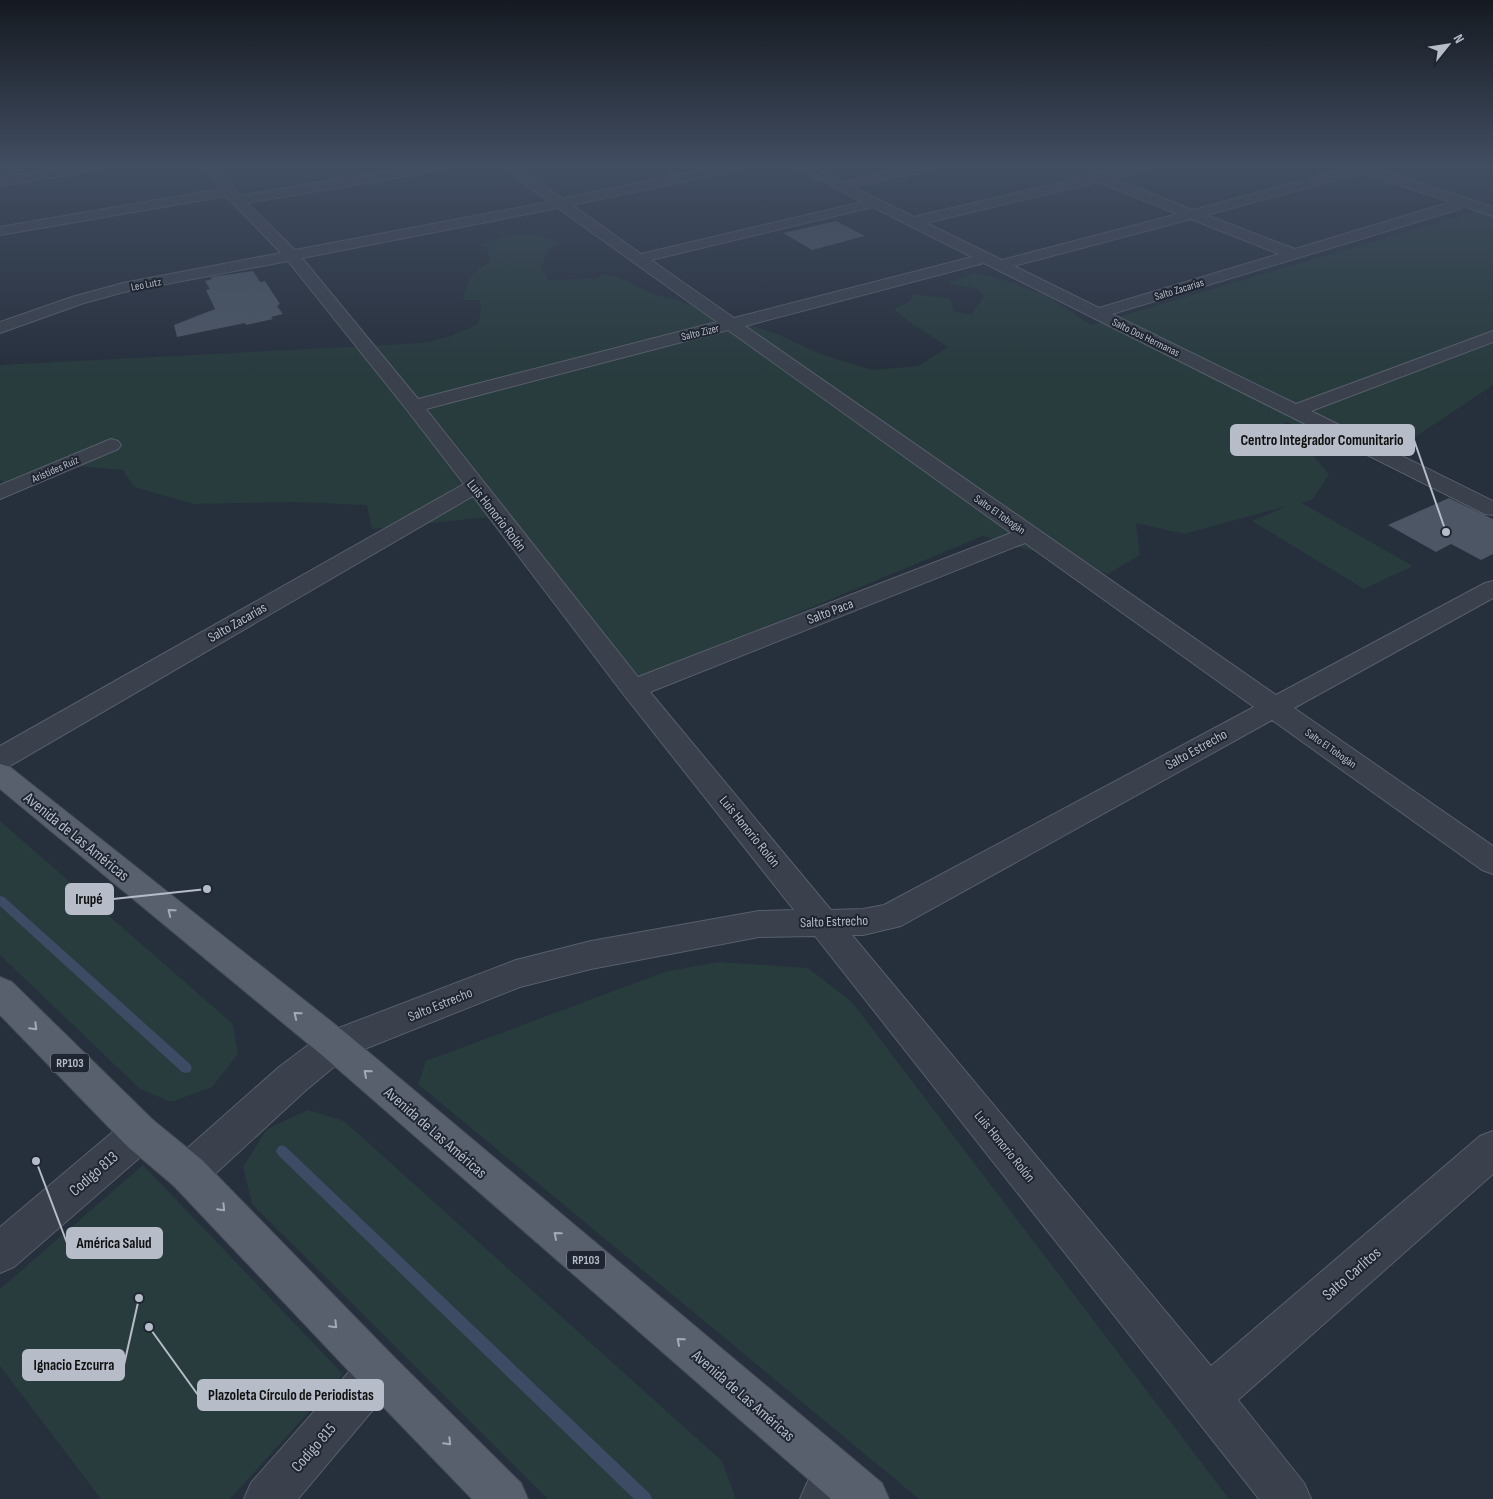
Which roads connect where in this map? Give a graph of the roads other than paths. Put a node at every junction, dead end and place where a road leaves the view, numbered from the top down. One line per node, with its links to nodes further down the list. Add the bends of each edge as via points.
1 (272, 236): 10 (street, Luis Honorio Rolón)
2 (395, 236): 10 (street, Leo Lutz)
3 (605, 236): 11 (street, Salto El Tobogán)
4 (735, 236): 11 (street)
5 (940, 236): 12 (street, Salto Dos Hermanas)
6 (1101, 236): 12 (street, Salto Zizer)
7 (1248, 236): 9 (street)
8 (1355, 236): 9 (street, Salto Zacarías)
9 (1294, 254): 13 (street, Salto Zacarías)
10 (292, 256): 15 (street, Leo Lutz, via 123,288 78,300); 17 (street, Luis Honorio Rolón)
11 (638, 259): 14 (street, Salto El Tobogán)
12 (994, 262): 13 (street, Salto Dos Hermanas); 14 (street, Salto Zizer)
13 (1098, 313): 18 (street, Salto Dos Hermanas)
14 (731, 324): 17 (street, Salto Zizer); 23 (street, Salto El Tobogán)
15 (0, 328)
16 (1493, 336): 18 (street)
17 (414, 406): 20 (street, Luis Honorio Rolón)
18 (1295, 411): 22 (street, Salto Dos Hermanas)
19 (111, 445): 21 (street, Arístides Ruiz)
20 (475, 486): 25 (street, Luis Honorio Rolón); 27 (street, Salto Zacarías)
21 (0, 493)
22 (1493, 509)
23 (1028, 534): 25 (street, Salto Paca); 26 (street, Salto El Tobogán)
24 (1493, 588): 26 (street, Salto Estrecho)
25 (633, 689): 30 (street, Luis Honorio Rolón)
26 (1273, 707): 29 (street, Salto El Tobogán); 30 (street, Salto Estrecho, via 890,917 863,922)
27 (0, 758)
28 (0, 774): 32 (main road, Avenida de Las Américas / RP103, one-way to 28)
29 (1493, 862)
30 (824, 922): 32 (street, Salto Estrecho, via 759,924 591,955 516,974); 38 (street, Luis Honorio Rolón)
31 (0, 992): 33 (main road, RP103, one-way to 33)
32 (335, 1046): 35 (street, Salto Estrecho, via 292,1079); 39 (main road, Avenida de Las Américas / RP103, one-way to 32)
33 (140, 1133): 35 (main road, RP103); 36 (street, Codigo 813)
34 (1493, 1149): 38 (street, Salto Carlitos)
35 (188, 1173): 37 (main road, RP103, one-way to 37)
36 (0, 1253)
37 (378, 1371): 40 (street, Codigo 815); 41 (main road, RP103, one-way to 41)
38 (1208, 1397): 42 (street, Luis Honorio Rolón)
39 (842, 1491)
40 (267, 1499)
41 (505, 1499)
42 (1288, 1499)

